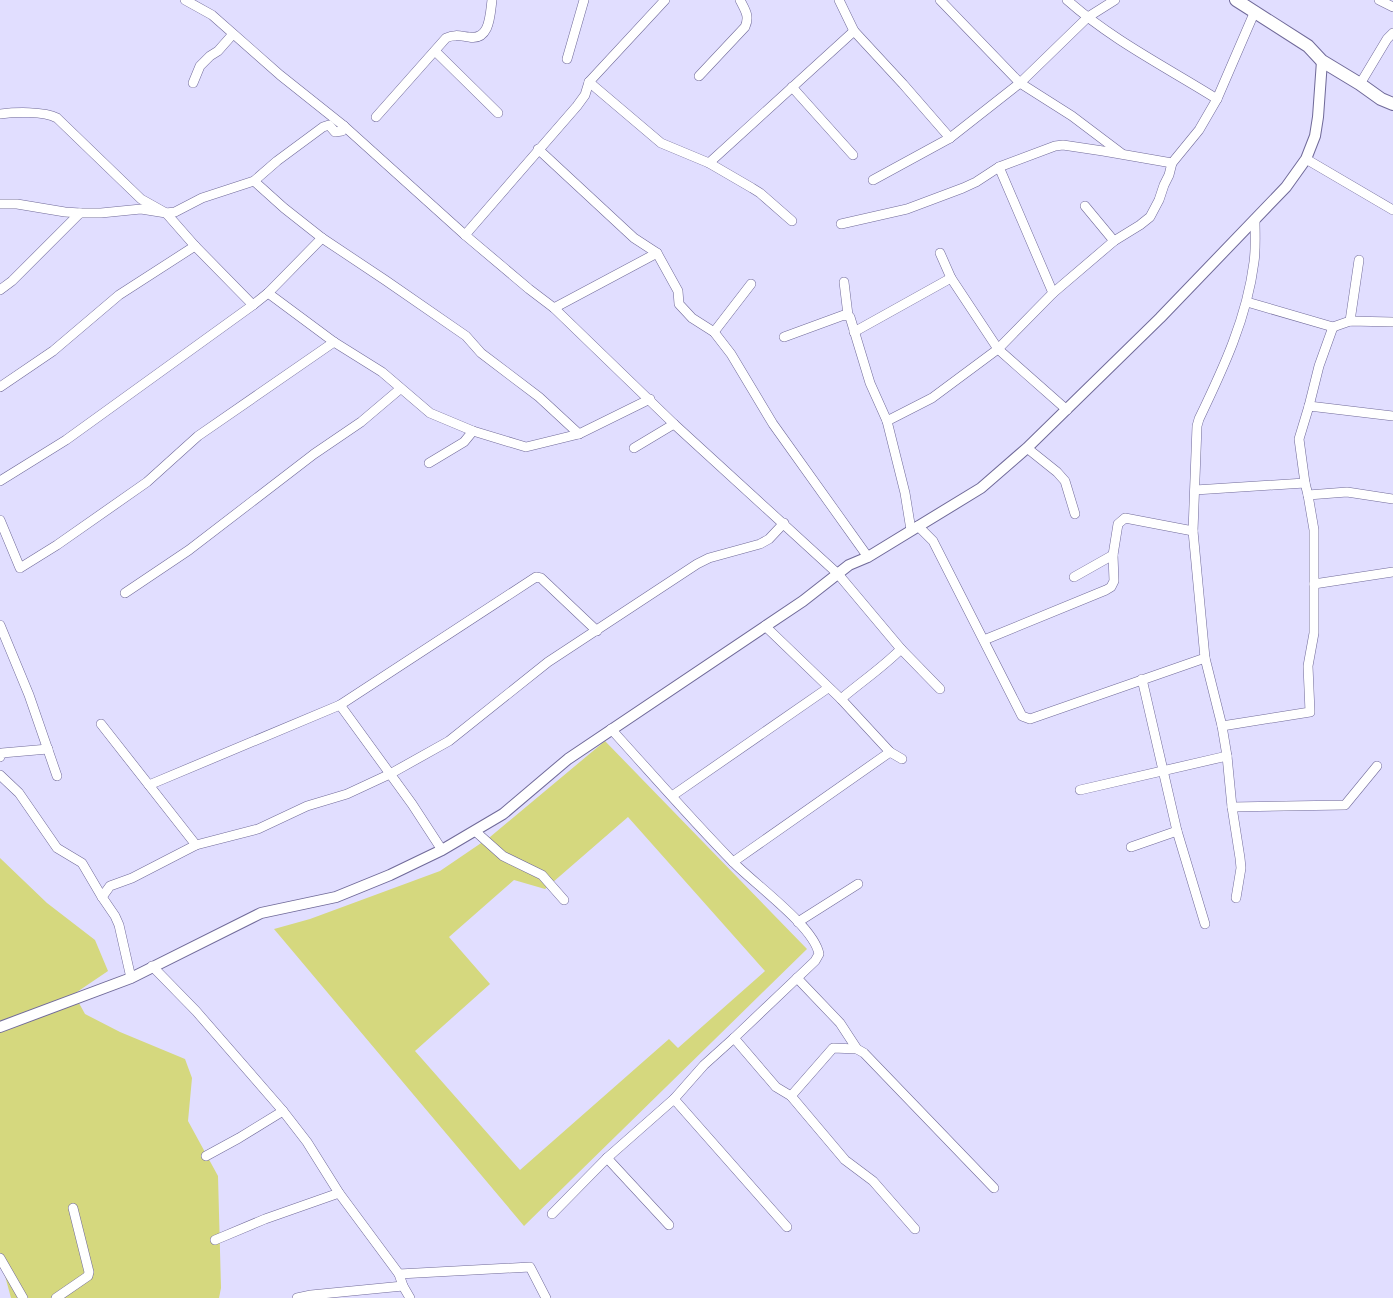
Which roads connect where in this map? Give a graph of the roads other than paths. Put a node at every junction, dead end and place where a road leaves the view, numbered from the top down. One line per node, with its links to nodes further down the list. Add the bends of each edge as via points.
1 (185, 0): 16 (street)
2 (492, 0): 18 (street, via 484,33 473,38 451,36)
3 (584, 0): 19 (street)
4 (665, 0): 22 (street)
5 (740, 0): 21 (street, via 747,14 745,27)
6 (839, 0): 15 (street)
7 (940, 0): 24 (street)
8 (1067, 0): 14 (street)
9 (1115, 0): 14 (street)
10 (1236, 0): 13 (main road)
11 (1379, 0): 12 (street)
12 (1393, 7)
13 (1255, 11): 20 (main road, via 1308,46); 27 (street)
14 (1088, 17): 24 (street); 27 (street)
15 (854, 31): 26 (street); 33 (street)
16 (233, 34): 23 (street, via 200,66); 32 (street)
17 (1391, 38): 25 (street)
18 (435, 51): 29 (street); 31 (street)
19 (567, 59)
20 (1322, 61): 25 (main road); 37 (street, via 1318,117)
21 (699, 76)
22 (589, 82): 34 (street, via 577,106); 38 (street, via 661,143)
23 (192, 83)
24 (1020, 83): 33 (street); 35 (street)
25 (1360, 84): 28 (main road)
26 (792, 88): 36 (street); 38 (street)
27 (1217, 99): 39 (street)
28 (1393, 104)
29 (498, 113)
30 (0, 114): 47 (street, via 57,118 141,199)
31 (376, 117)
32 (344, 126): 42 (street, via 335,132 329,125 323,127); 51 (street)
33 (950, 138): 41 (street)
34 (538, 149): 51 (street); 55 (street, via 634,238)
35 (1123, 154): 39 (street); 40 (street, via 1063,145)
36 (853, 155)
37 (1306, 159): 45 (street); 48 (street)
38 (709, 163): 49 (street, via 760,193)
39 (1172, 163): 53 (street, via 1150,217)
40 (999, 167): 50 (street, via 976,182 907,209); 63 (street)
41 (873, 180)
42 (254, 181): 47 (street); 52 (street)
43 (0, 204): 46 (street)
44 (1085, 206): 53 (street)
45 (1393, 210)
46 (80, 213): 47 (street, via 141,209); 61 (street)
47 (166, 214): 54 (street)
48 (1255, 219): 64 (street, via 1255,261); 80 (street)
49 (792, 221)
50 (841, 224)
51 (465, 235): 66 (street)
52 (322, 237): 62 (street); 85 (street, via 466,336 481,354)
53 (1114, 241): 63 (street)
54 (195, 246): 65 (street); 76 (street, via 119,295 53,351)
55 (657, 253): 66 (street); 72 (street, via 678,291 679,304)
56 (940, 253): 58 (street)
57 (1359, 260): 68 (street)
58 (951, 278): 71 (street); 75 (street)
59 (844, 282): 67 (street)
60 (751, 284): 72 (street)
61 (0, 290)
62 (268, 293): 65 (street); 74 (street)
63 (1053, 293): 75 (street)
64 (1247, 302): 70 (street); 91 (street, via 1199,419)
65 (253, 305): 89 (street, via 66,440)
66 (554, 308): 78 (street)
67 (848, 315): 71 (street); 73 (street)
68 (1350, 321): 69 (street); 70 (street)
69 (1393, 322)
70 (1333, 327): 79 (street)
71 (854, 331): 82 (street)
72 (714, 332): 100 (street)
73 (784, 337)
74 (334, 342): 77 (street); 95 (street, via 198,436 125,498 20,568)
75 (998, 349): 80 (street); 82 (street, via 932,398)
76 (0, 387)
77 (400, 389): 84 (street, via 430,414); 105 (street, via 189,550)
78 (650, 400): 83 (street); 85 (street)
79 (1310, 406): 81 (street); 90 (street, via 1299,439)
80 (1067, 410): 87 (street)
81 (1393, 416)
82 (887, 421): 97 (street)
83 (674, 424): 86 (street); 96 (street)
84 (472, 431): 85 (street, via 526,447); 88 (street, via 464,442)
85 (579, 434)
86 (634, 448)
87 (1027, 448): 94 (street, via 1065,481); 97 (street, via 981,488)
88 (429, 463)
89 (0, 481)
90 (1305, 483): 91 (street); 92 (street)
91 (1195, 490): 98 (street)
92 (1308, 495): 93 (street, via 1347,492); 104 (street, via 1314,530)
93 (1393, 499)
94 (1075, 514)
95 (0, 520)
96 (784, 523): 102 (street); 108 (street, via 760,544 697,564)
97 (915, 528): 100 (street); 109 (street, via 933,541)
98 (1193, 531): 99 (street, via 1125,518 1118,524); 111 (street)
99 (1112, 555): 103 (street); 109 (street, via 1111,587)
100 (868, 557): 102 (street)
101 (1393, 572): 104 (street)
102 (838, 574): 107 (street); 110 (street)
103 (1074, 577)
104 (1314, 584): 118 (street, via 1310,712)
105 (125, 593)
106 (0, 625): 120 (street)
107 (765, 626): 113 (street); 119 (street)
108 (597, 631): 116 (street, via 536,577); 127 (street, via 548,662 449,741)
109 (984, 640): 112 (street, via 1026,719)
110 (901, 649): 114 (street); 115 (street)
111 (1205, 657): 112 (street); 118 (street)
112 (1142, 679): 126 (street)
113 (828, 688): 115 (street); 132 (street)
114 (940, 689)
115 (841, 699): 121 (street)
116 (340, 705): 127 (street); 130 (street)
117 (101, 724): 130 (street)
118 (1222, 726): 122 (street)
119 (611, 729): 132 (street); 134 (street)
120 (48, 749): 123 (street, via 2,753); 129 (street)
121 (890, 752): 124 (street); 139 (street)
122 (1227, 756): 126 (street); 133 (street)
123 (0, 757)
124 (902, 759)
125 (1377, 766): 133 (street, via 1345,805)
126 (1163, 771): 131 (street); 135 (street)
127 (390, 774): 136 (street, via 258,829); 138 (street)
128 (0, 775): 141 (street, via 19,793 57,848 82,863)
129 (57, 776)
130 (149, 785): 136 (street)
131 (1080, 790)
132 (671, 796): 139 (street)
133 (1232, 807): 142 (street, via 1241,868)
134 (475, 831): 138 (street); 143 (street, via 503,856 542,875)
135 (1177, 831): 137 (street); 145 (street)
136 (196, 845): 141 (street, via 110,886)
137 (1130, 847)
138 (442, 850): 146 (street, via 336,897 261,913)
139 (733, 862): 144 (street)
140 (858, 884): 144 (street)
141 (102, 897): 148 (street, via 120,925)
142 (1236, 898)
143 (564, 900)
144 (798, 922): 147 (street, via 820,954)
145 (1205, 924)
146 (152, 966): 148 (street); 154 (street)
147 (797, 978): 150 (street); 151 (street, via 840,1023)
148 (126, 979): 149 (street)
149 (0, 1027)
150 (734, 1038): 152 (street, via 776,1087); 153 (street)
151 (857, 1049): 152 (street, via 833,1048); 157 (street)
152 (791, 1096): 163 (street, via 845,1160 873,1181)
153 (674, 1099): 156 (street); 162 (street)
154 (283, 1111): 155 (street); 158 (street)
155 (206, 1156)
156 (607, 1158): 160 (street); 161 (street)
157 (994, 1188)
158 (340, 1193): 164 (street); 166 (street)
159 (73, 1208): 169 (street, via 89,1272)
160 (552, 1214)
161 (669, 1225)
162 (787, 1227)
163 (915, 1229)
164 (215, 1240)
165 (0, 1258): 168 (street)
166 (399, 1273): 167 (street); 172 (street, via 530,1267)
167 (403, 1286): 170 (street); 171 (street)
168 (23, 1298)
169 (55, 1298)
170 (298, 1298)
171 (410, 1298)
172 (547, 1298)

